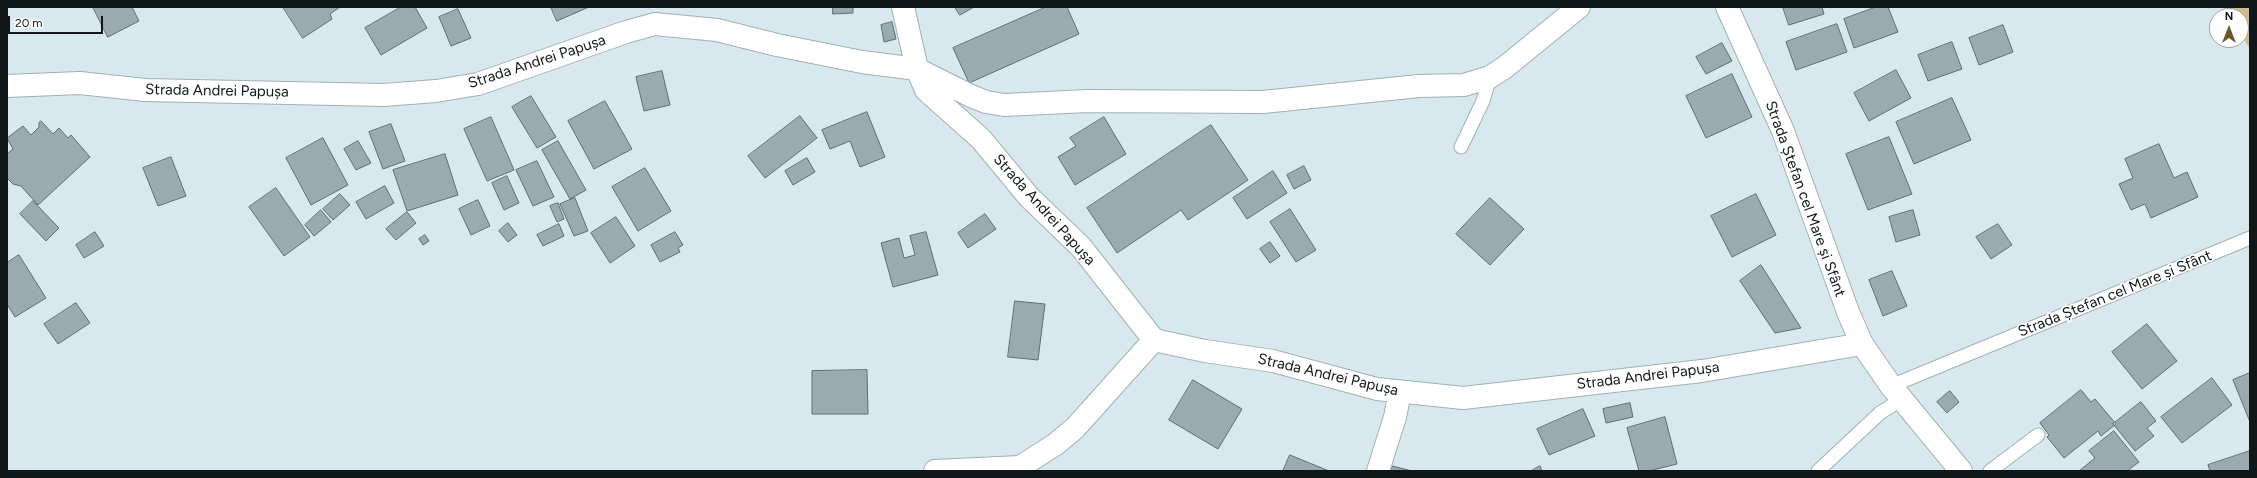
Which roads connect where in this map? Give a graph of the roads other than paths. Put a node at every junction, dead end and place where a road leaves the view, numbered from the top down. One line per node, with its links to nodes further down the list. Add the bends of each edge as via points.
1 (903, 7): 4 (street, Strada Andrei Papușa)
2 (1579, 7): 5 (street, Strada Andrei Papușa)
3 (1728, 7): 10 (street, Strada Ștefan cel Mare și Sfânt, via 1783,131)
4 (917, 69): 5 (street, Strada Andrei Papușa, via 976,98 1004,104 1088,101 1263,102 1419,86 1464,85); 6 (street, Strada Andrei Papușa, via 777,45 717,30 655,24 478,84 436,91 376,95 145,90 80,83); 9 (street, Strada Andrei Papușa, via 926,90 981,139 1029,197 1081,247)
5 (1490, 77): 7 (lane, via 1483,101)
6 (7, 86)
7 (1461, 147)
8 (2250, 238): 12 (lane, Strada Ștefan cel Mare și Sfânt)
9 (1154, 340): 11 (street, Strada Andrei Papușa, via 1273,361 1377,389); 14 (street, via 1075,428 1056,444 1020,467)
10 (1862, 344): 11 (street, Strada Andrei Papușa, via 1702,371 1463,398); 12 (street, Strada Ștefan cel Mare și Sfânt)
11 (1400, 392): 15 (street)
12 (1896, 392): 16 (lane, via 1880,414); 17 (street, Strada Ștefan cel Mare și Sfânt)
13 (2038, 435): 18 (lane)
14 (935, 471)
15 (1378, 471)
16 (1818, 471)
17 (1961, 471)
18 (1990, 471)

